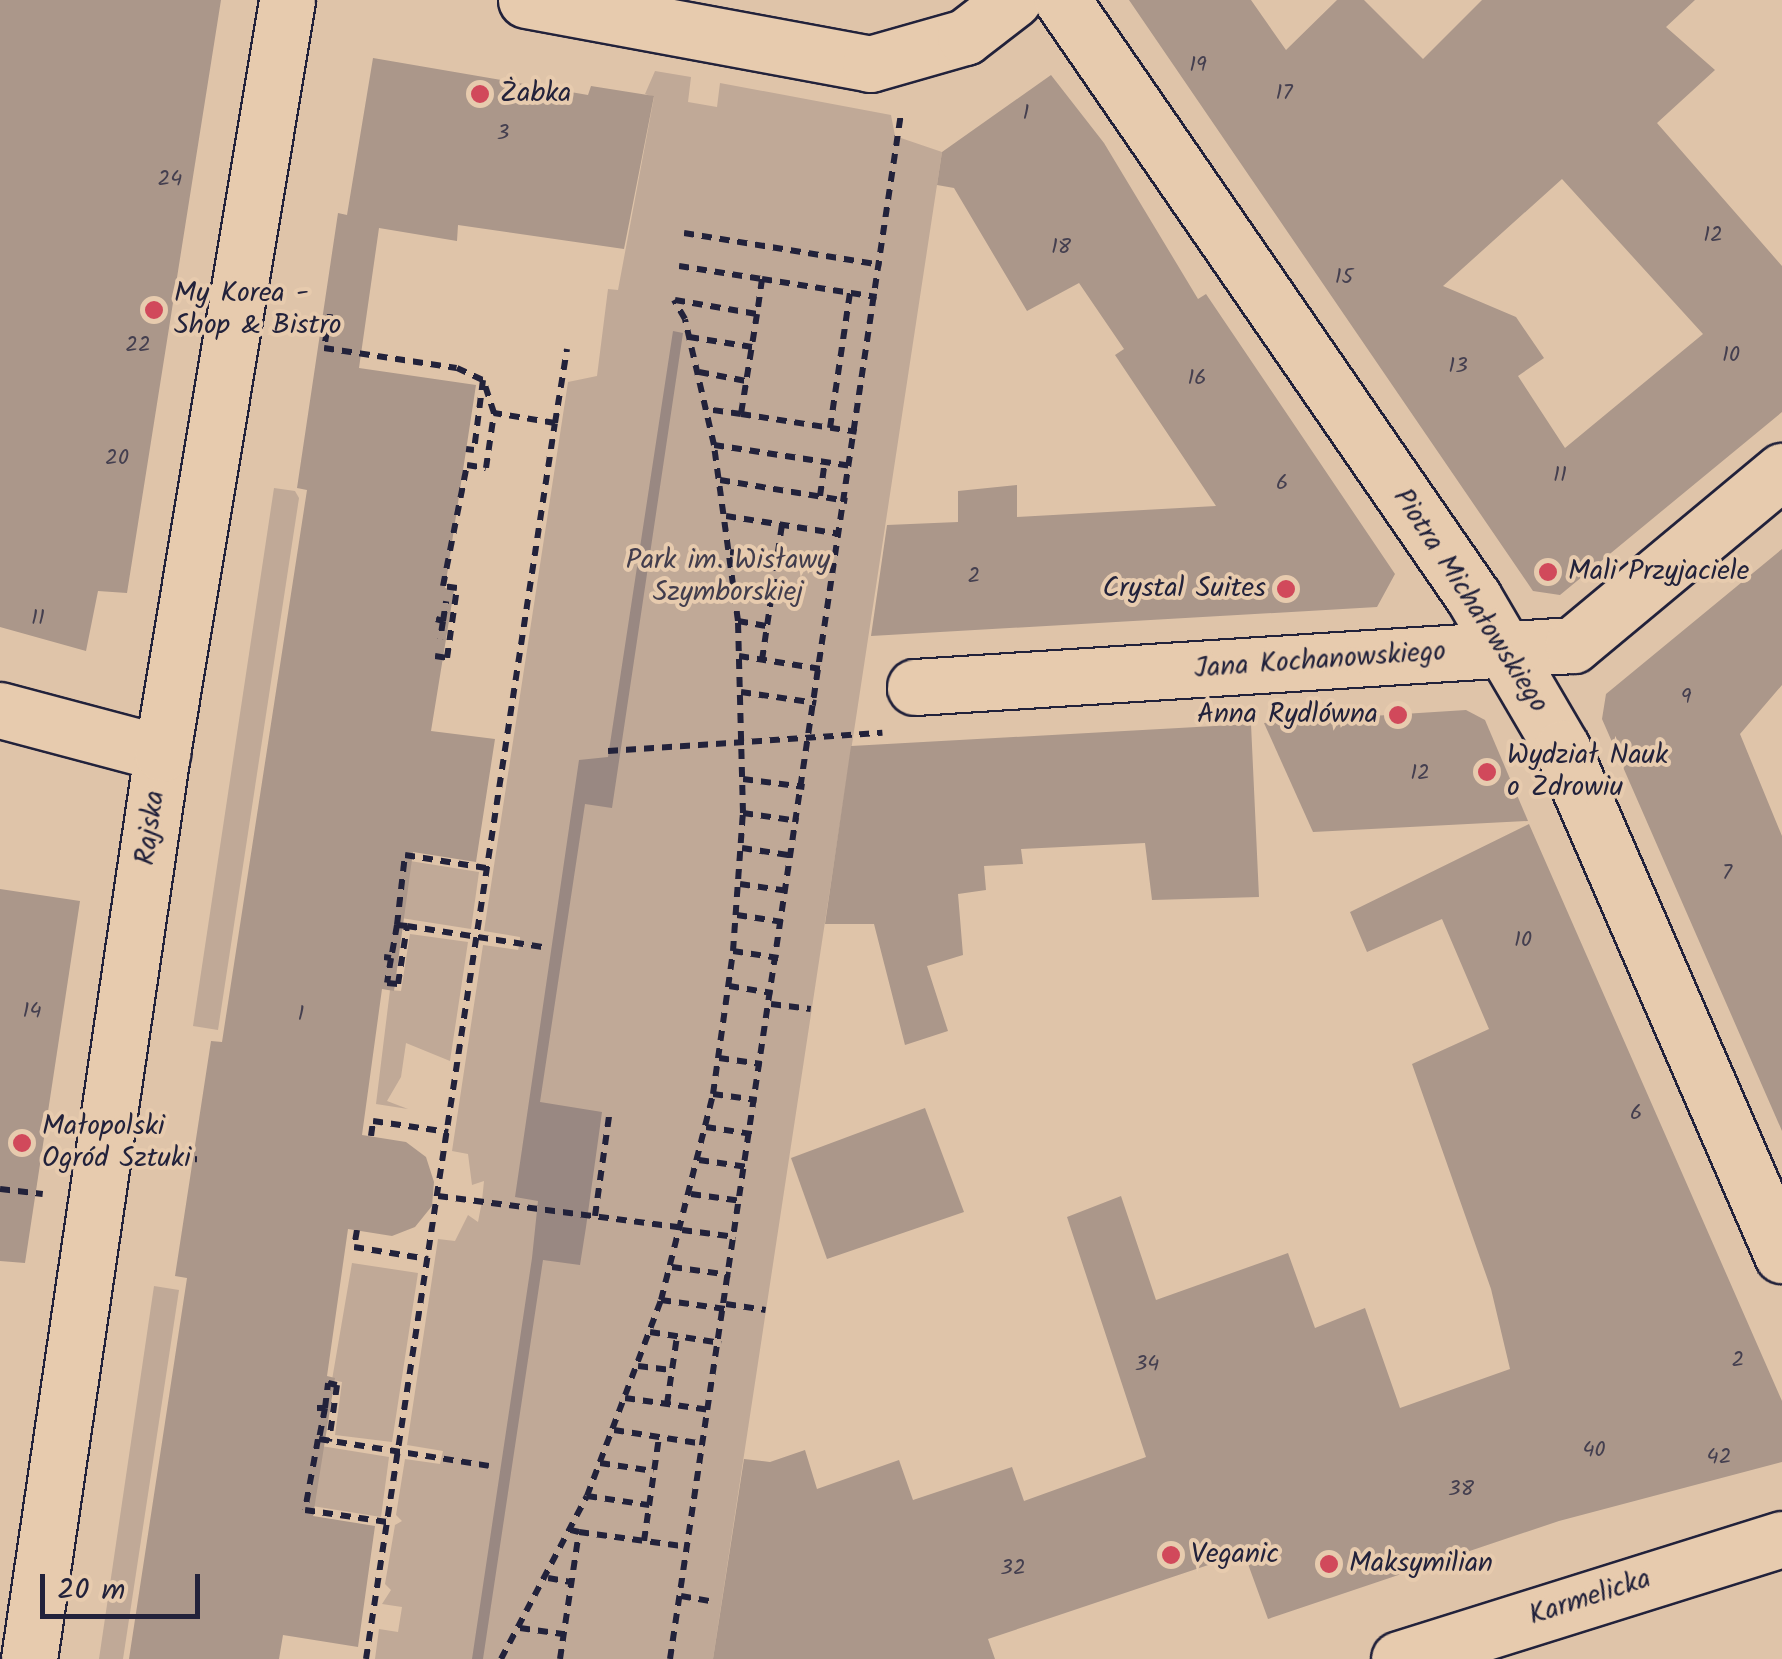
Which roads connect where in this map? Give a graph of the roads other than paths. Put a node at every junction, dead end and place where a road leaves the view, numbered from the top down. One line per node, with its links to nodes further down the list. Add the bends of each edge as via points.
1 (287, 0): 9 (street, Rajska)
2 (526, 0): 3 (street, via 870,64 965,38)
3 (1014, 0)
4 (1062, 0): 6 (street, Piotra Michałowskiego)
5 (1782, 471): 6 (street, Jana Kochanowskiego, via 1573,645)
6 (1505, 650): 7 (street, Jana Kochanowskiego); 10 (street, Piotra Michałowskiego, via 1562,748)
7 (914, 686)
8 (0, 710): 9 (street)
9 (162, 753): 12 (street, Rajska)
10 (1782, 1255)
11 (1782, 1539): 13 (street, Karmelicka)
12 (29, 1659)
13 (1399, 1659)

